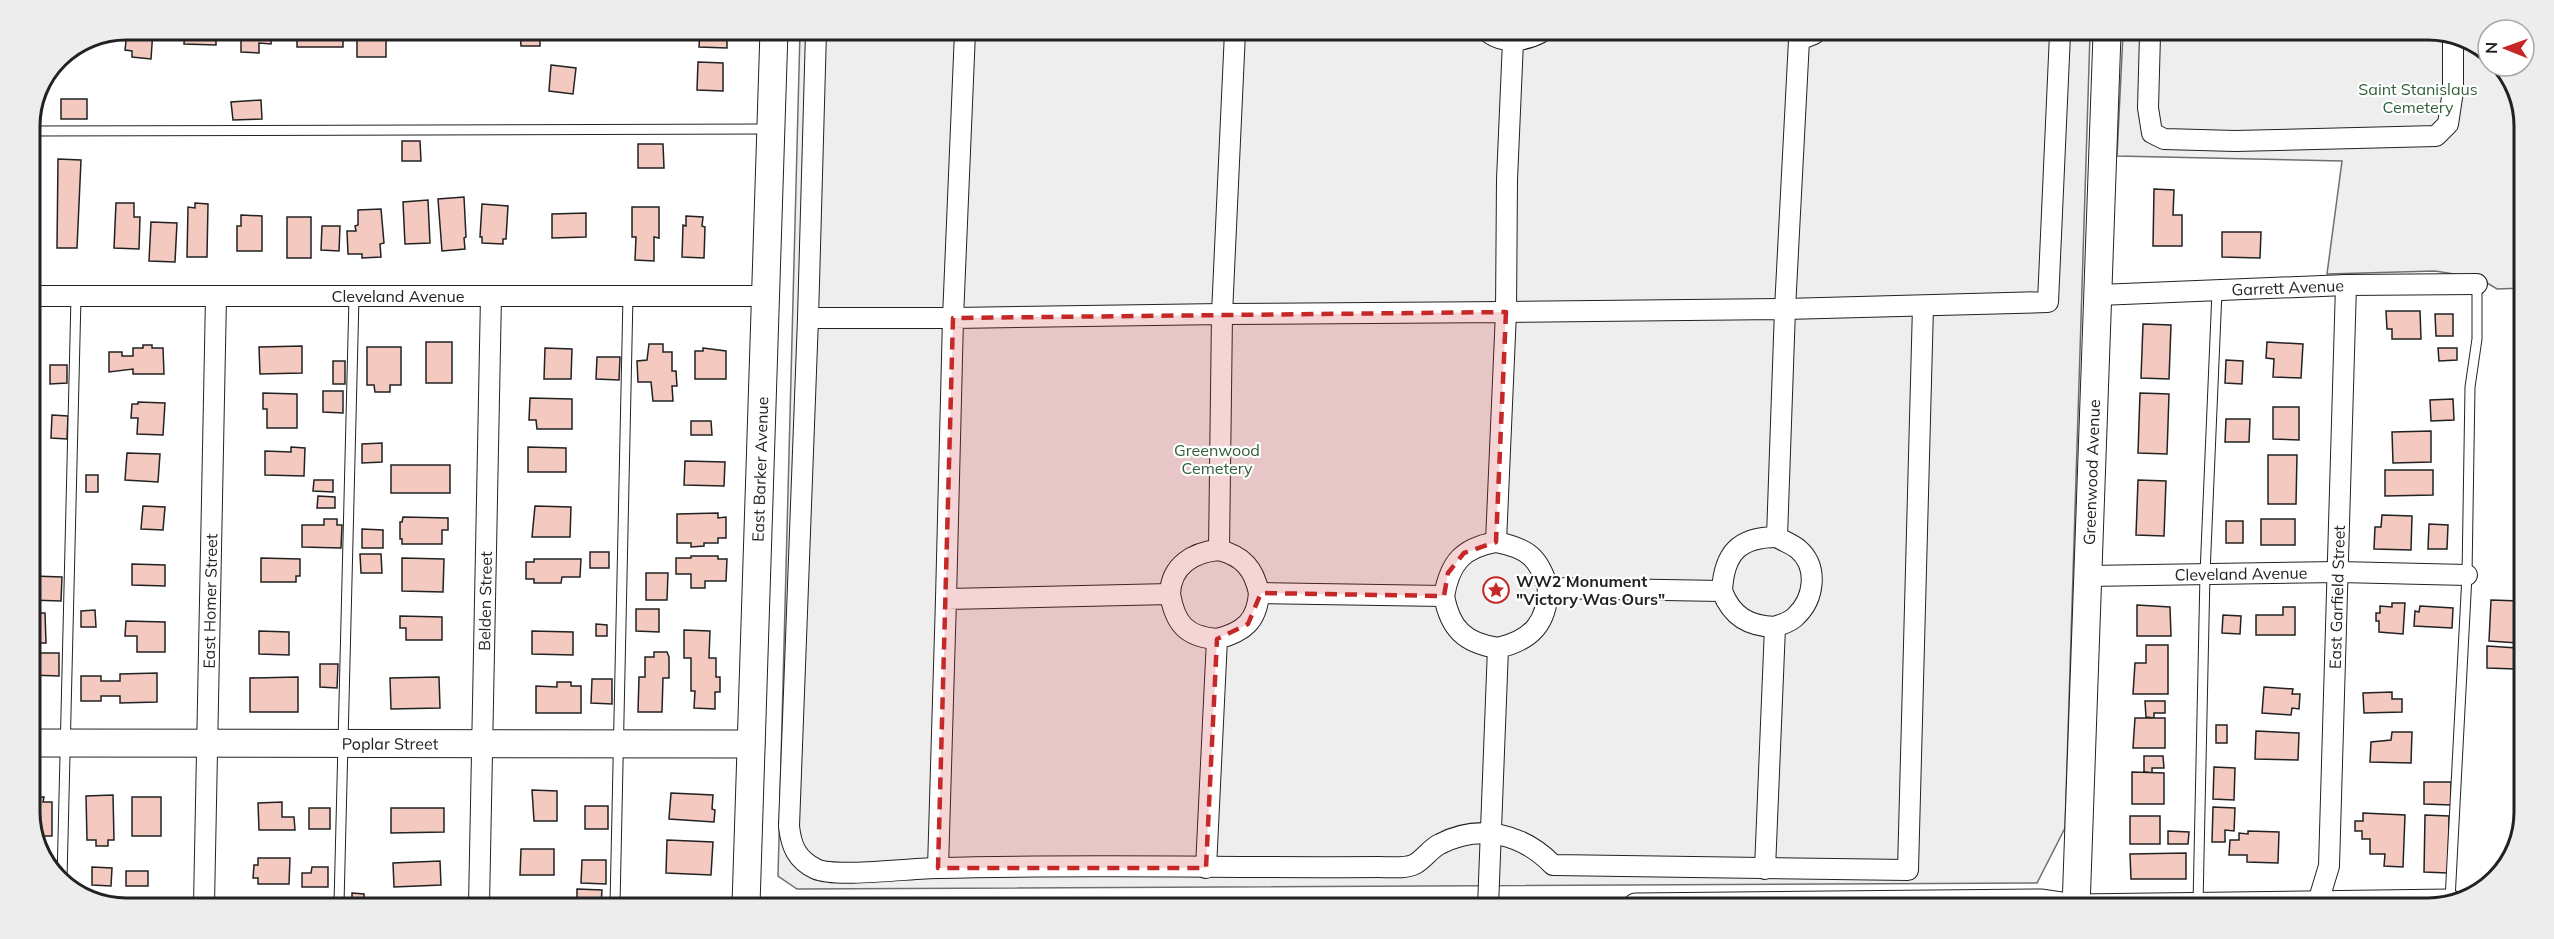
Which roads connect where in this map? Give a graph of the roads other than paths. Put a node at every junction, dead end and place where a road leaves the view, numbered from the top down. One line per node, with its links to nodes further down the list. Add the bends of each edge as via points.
1 (774, 41): 11 (street, East Barker Avenue)
2 (816, 41): 28 (street)
3 (965, 41): 29 (street)
4 (1235, 41): 27 (street)
5 (1513, 41): 26 (street)
6 (1799, 41): 25 (street)
7 (2060, 41): 24 (street, via 2048,302)
8 (2107, 41): 16 (street, Greenwood Avenue)
9 (2150, 41): 10 (street, via 2148,108 2152,134 2164,139 2235,141 2436,136 2448,124 2453,91)
10 (2452, 44)
11 (771, 129): 12 (lane); 20 (street, East Barker Avenue)
12 (40, 130)
13 (2478, 284): 14 (street, Garrett Avenue); 35 (lane, via 2477,339 2470,387)
14 (2346, 285): 15 (street, Garrett Avenue); 33 (street, East Garfield Street)
15 (2217, 291): 16 (street, Garrett Avenue); 34 (lane)
16 (2099, 295): 36 (street, Greenwood Avenue)
17 (40, 296): 21 (street, Cleveland Avenue)
18 (491, 296): 19 (street, Cleveland Avenue); 23 (street, Cleveland Avenue); 50 (street, Belden Street)
19 (628, 296): 20 (street, Cleveland Avenue); 51 (lane)
20 (765, 296): 52 (street, East Barker Avenue)
21 (76, 297): 22 (street, Cleveland Avenue); 47 (lane)
22 (216, 297): 23 (street, Cleveland Avenue); 48 (street, East Homer Street)
23 (354, 297): 49 (lane)
24 (1923, 306): 25 (street); 57 (street, via 1908,870)
25 (1785, 309): 26 (street); 30 (street)
26 (1506, 312): 27 (street); 31 (street)
27 (1222, 314): 29 (street); 32 (street)
28 (808, 318): 29 (street); 54 (street, via 791,845 802,861 818,870 836,873)
29 (953, 318): 42 (street)
30 (1777, 537): 38 (street, via 1758,537 1736,549 1723,569); 43 (street, via 1799,549 1809,566 1812,585 1808,602 1794,618)
31 (1496, 542): 37 (street, via 1516,546 1533,556); 41 (street, via 1464,553 1448,573)
32 (1219, 550): 39 (street, via 1233,553 1248,565); 40 (street, via 1202,551 1182,564 1171,581)
33 (2338, 572): 34 (street, Cleveland Avenue); 35 (street, Cleveland Avenue); 67 (street, East Garfield Street, via 2329,866)
34 (2205, 574): 36 (street, Cleveland Avenue); 66 (lane)
35 (2467, 575): 58 (lane)
36 (2088, 576): 65 (street, Greenwood Avenue)
37 (1548, 588): 38 (street); 45 (street, via 1548,607 1536,629 1517,644)
38 (1722, 591): 43 (street, via 1738,617 1757,626)
39 (1259, 592): 41 (street); 44 (street, via 1256,612 1248,624 1235,634)
40 (1170, 594): 42 (street); 44 (street, via 1172,611 1179,622 1192,634)
41 (1444, 596): 45 (street, via 1447,615 1459,633 1480,645)
42 (946, 599): 54 (street)
43 (1775, 627): 57 (street)
44 (1217, 639): 55 (street)
45 (1498, 648): 53 (street)
46 (41, 743): 47 (street, Poplar Street)
47 (67, 743): 48 (street, Poplar Street); 56 (lane)
48 (208, 743): 49 (street, Poplar Street); 59 (street, East Homer Street)
49 (342, 743): 50 (street, Poplar Street); 60 (lane)
50 (483, 743): 51 (street, Poplar Street); 61 (street, Belden Street)
51 (619, 743): 52 (street, Poplar Street); 62 (lane)
52 (751, 744): 63 (street, East Barker Avenue)
53 (1491, 834): 55 (street, via 1470,833 1439,844 1414,865); 57 (street, via 1528,844 1553,865); 64 (street)
54 (938, 868): 55 (street)
55 (1206, 868)
56 (62, 869)
57 (1765, 869)
58 (2450, 895)
59 (204, 898)
60 (339, 898)
61 (479, 898)
62 (615, 898)
63 (746, 898)
64 (1488, 898)
65 (2076, 898)
66 (2184, 898)
67 (2319, 898)

